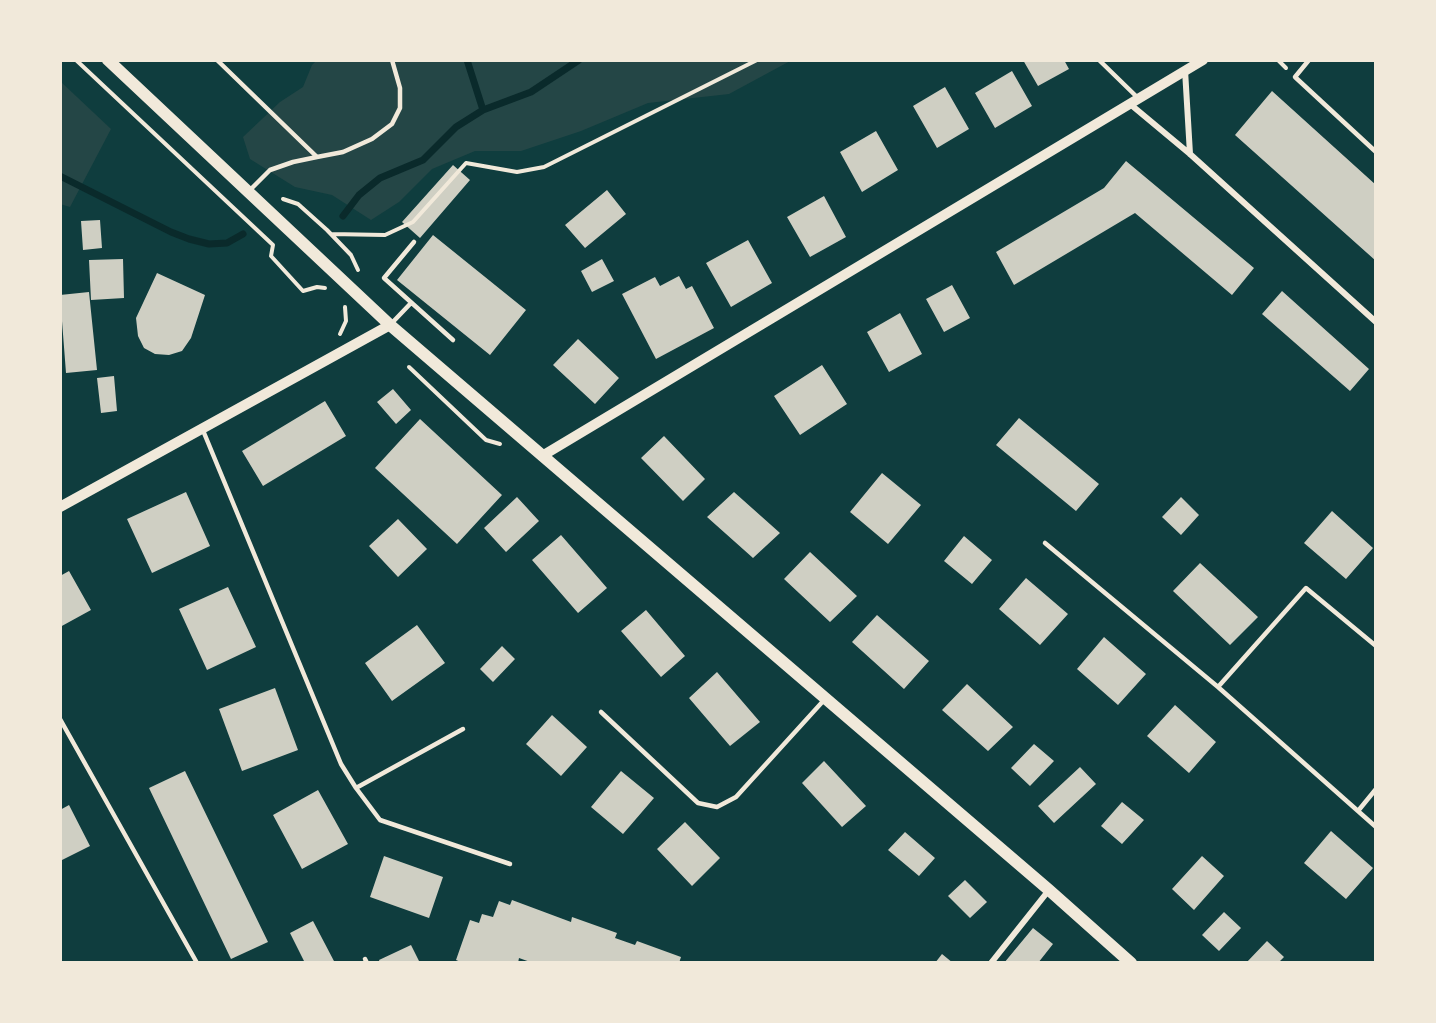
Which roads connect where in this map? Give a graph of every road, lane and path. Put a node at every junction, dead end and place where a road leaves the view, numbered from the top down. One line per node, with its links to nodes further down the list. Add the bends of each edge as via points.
1 (76, 60): 19 (path, via 273,245 271,256 303,291 317,286)
2 (108, 60): 14 (main road)
3 (217, 60): 13 (lane)
4 (393, 60): 13 (lane, via 400,108 392,124 372,139 343,152)
5 (757, 60): 16 (path, via 544,167 517,172 466,163 414,222 385,235)
6 (1100, 60): 10 (lane)
7 (1203, 60): 9 (street)
8 (1309, 60): 11 (lane, via 1295,77)
9 (1185, 70): 10 (street); 12 (street)
10 (1134, 101): 12 (street); 29 (street)
11 (1376, 152)
12 (1190, 153): 22 (street)
13 (316, 157): 14 (lane, via 270,170)
14 (248, 191): 23 (main road)
15 (298, 204): 16 (path)
16 (330, 234): 18 (path)
17 (414, 242): 21 (lane, via 384,278)
18 (351, 255)
19 (329, 289)
20 (340, 301): 24 (path, via 345,307 346,321)
21 (411, 303): 23 (lane); 25 (lane)
22 (1376, 322)
23 (390, 325): 27 (street); 29 (main road)
24 (338, 337)
25 (453, 340)
26 (406, 364): 28 (path)
27 (202, 428): 30 (street); 38 (lane, via 341,764)
28 (486, 440)
29 (542, 456): 34 (main road)
30 (60, 507)
31 (1045, 543): 33 (lane)
32 (1376, 646): 33 (lane, via 1306,588)
33 (1218, 687): 40 (lane)
34 (825, 699): 35 (lane, via 736,797 717,807 699,803); 43 (main road)
35 (601, 712)
36 (60, 719): 44 (lane)
37 (463, 729): 38 (lane)
38 (356, 788): 42 (lane, via 380,820)
39 (1376, 789): 40 (lane)
40 (1358, 811): 41 (lane)
41 (1376, 827)
42 (510, 864)
43 (1049, 890): 45 (street); 46 (main road)
44 (197, 963)
45 (991, 963)
46 (1131, 963)

